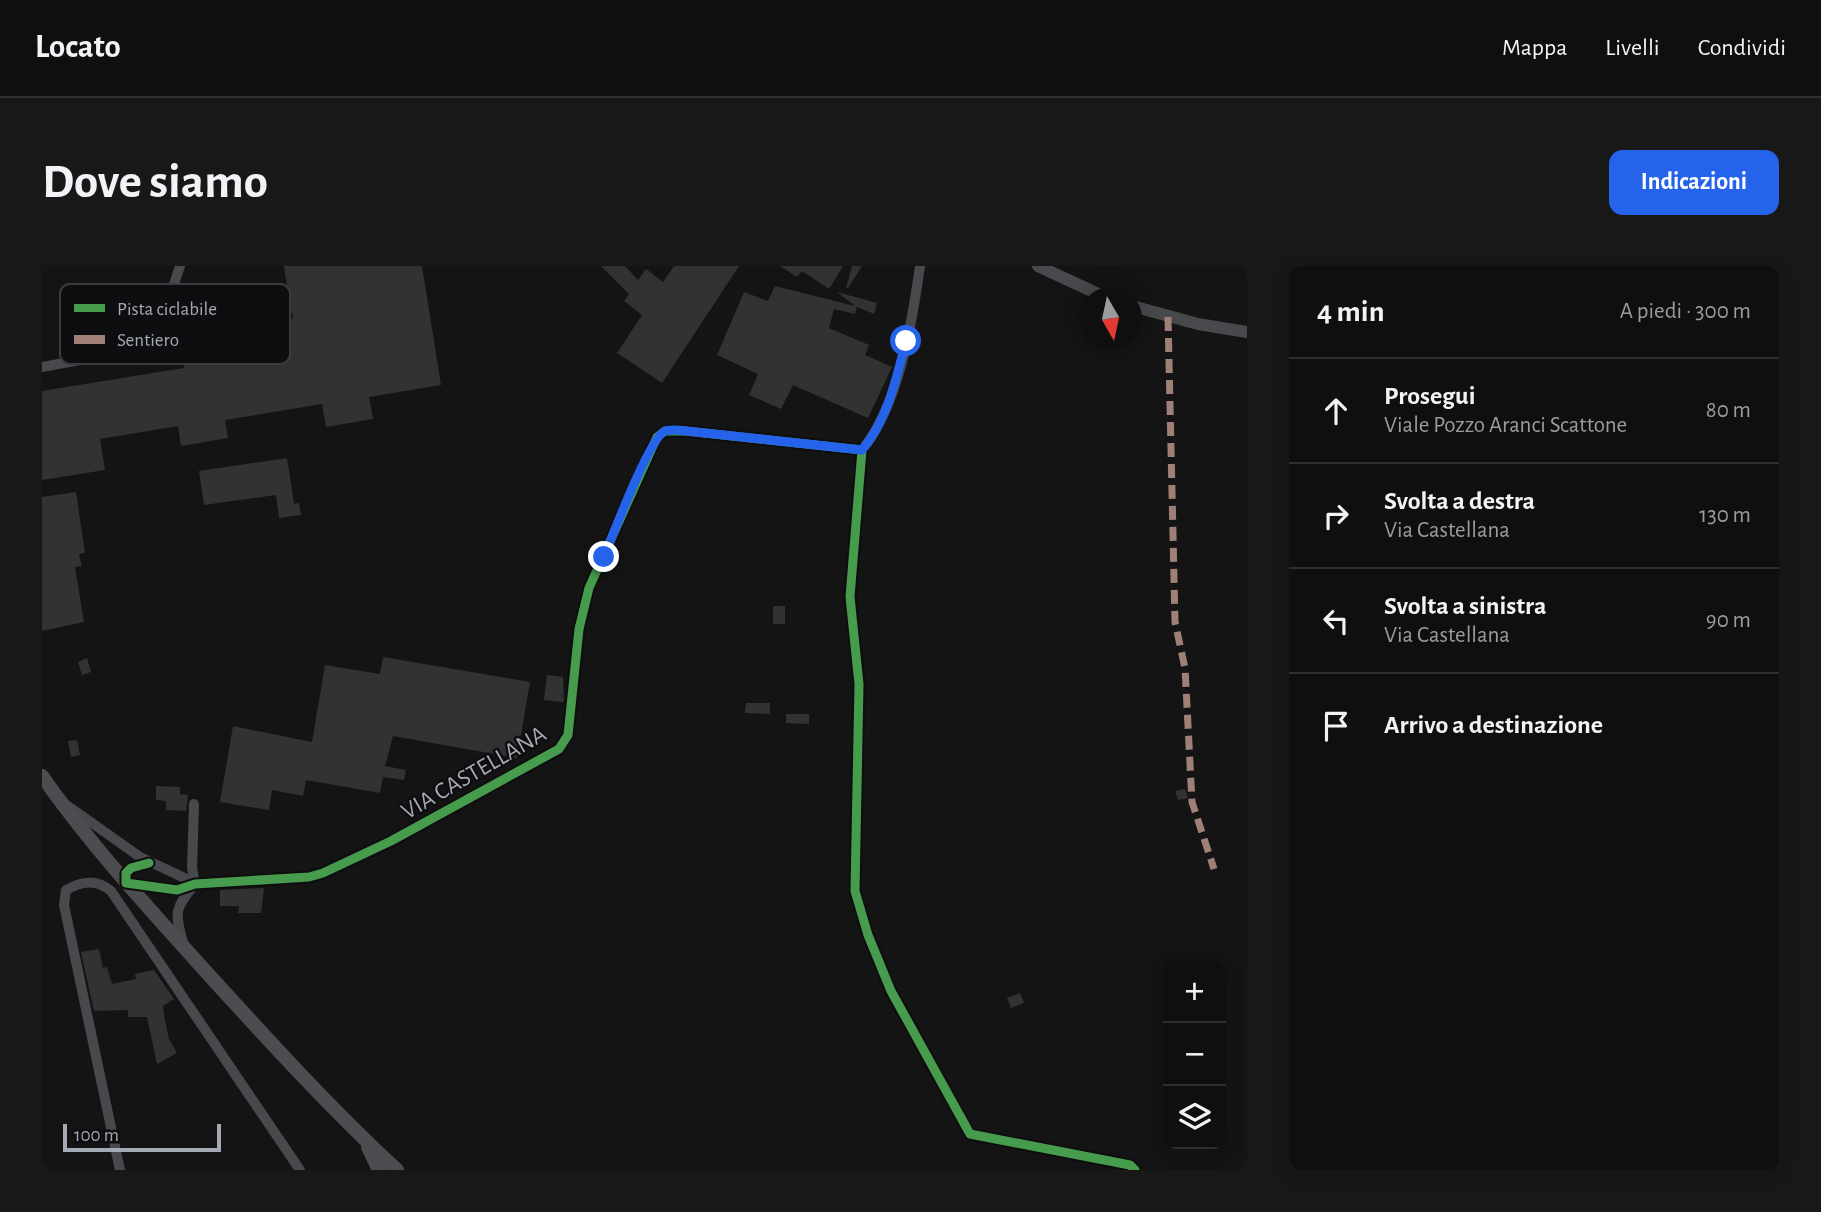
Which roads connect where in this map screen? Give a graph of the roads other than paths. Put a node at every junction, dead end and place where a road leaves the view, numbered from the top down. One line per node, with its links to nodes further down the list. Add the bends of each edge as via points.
1 (180, 266): 4 (street)
2 (920, 266): 10 (street, via 893,392)
3 (1038, 266): 5 (street)
4 (174, 284)
5 (1083, 287)
6 (1142, 309): 7 (street)
7 (1247, 332)
8 (62, 364): 9 (street)
9 (42, 368)
10 (862, 450): 16 (street, VIA CASTELLANA, via 665,431 644,462 589,588 579,629 568,735 559,748 335,869 309,877); 23 (street, via 850,597 859,684 855,891 868,935 905,1020 970,1134 1130,1165)
11 (44, 781): 12 (main road)
12 (62, 803): 14 (street, VIA CASTELLANA); 15 (main road)
13 (194, 804): 16 (street)
14 (149, 863): 15 (street, via 131,868); 16 (street, VIA CASTELLANA)
15 (126, 883): 16 (street, VIA CASTELLANA, via 177,890); 17 (main road)
16 (195, 884): 17 (street, via 182,899 176,918)
17 (185, 948): 18 (main road)
18 (367, 1142): 21 (main road); 22 (main road)
19 (120, 1170): 20 (street, via 64,905 66,890 91,882 102,883 111,891)
20 (300, 1170)
21 (379, 1170)
22 (397, 1170)
23 (1135, 1170)

